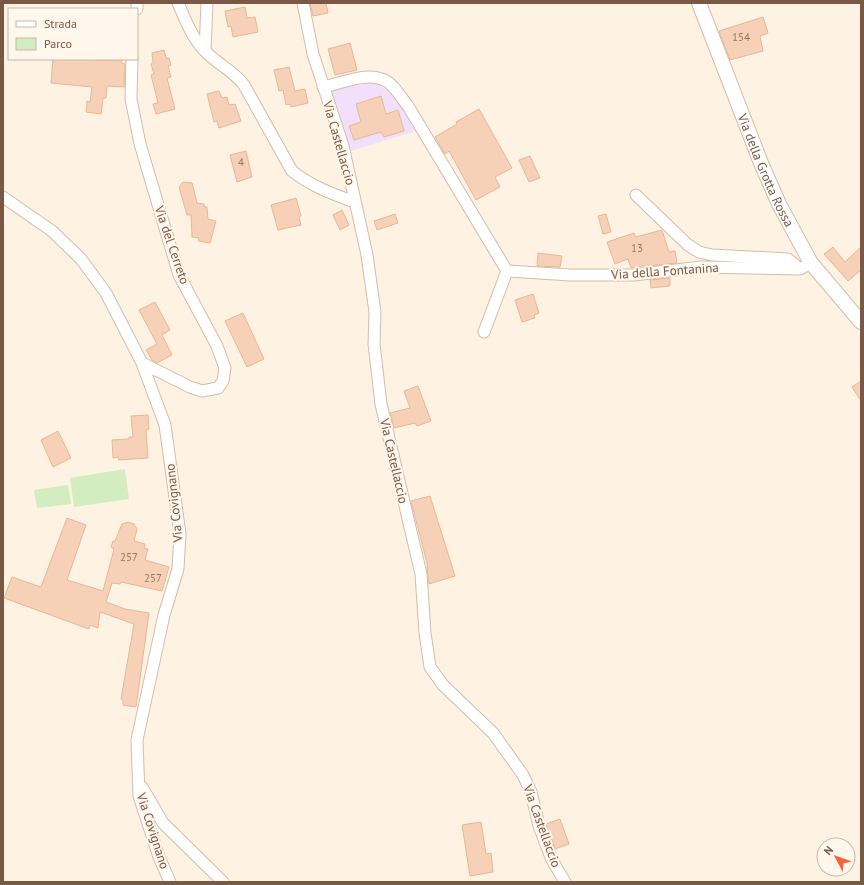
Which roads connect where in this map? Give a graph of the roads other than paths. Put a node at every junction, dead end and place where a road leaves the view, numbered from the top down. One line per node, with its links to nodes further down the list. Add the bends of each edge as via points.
1 (178, 3): 5 (street, via 193,36)
2 (207, 3): 5 (street)
3 (303, 3): 7 (street, Via Castellaccio, via 313,54)
4 (699, 3): 11 (street, Via della Grotta Rossa, via 761,164)
5 (205, 51): 10 (street, via 238,77 292,171 328,193)
6 (132, 60): 15 (street, Via del Cerreto, via 131,99 140,144 163,223 179,275 217,346 225,368 223,381 218,388 202,391)
7 (323, 87): 10 (street, Via Castellaccio, via 343,146); 12 (street, via 366,77 378,78 388,83 408,106)
8 (636, 195): 11 (street, Via della Fontanina, via 698,252 712,256 788,259)
9 (3, 197): 15 (street, Via Covignano, via 52,232 81,259 106,293)
10 (355, 202): 19 (street, Via Castellaccio, via 367,255 375,312 374,344 381,404 421,574 430,667 443,685 492,733 523,775 531,792 539,826 552,860)
11 (806, 266): 12 (street, Via della Fontanina, via 701,267 634,275 570,275); 13 (street, Via della Grotta Rossa)
12 (507, 271): 14 (street)
13 (861, 322)
14 (484, 332)
15 (142, 363): 16 (street, Via Covignano, via 165,425 180,534 178,569 164,615 137,740)
16 (139, 782): 17 (street, Via Covignano, via 139,796); 18 (street, via 163,823)
17 (170, 882)
18 (223, 882)
19 (564, 882)

